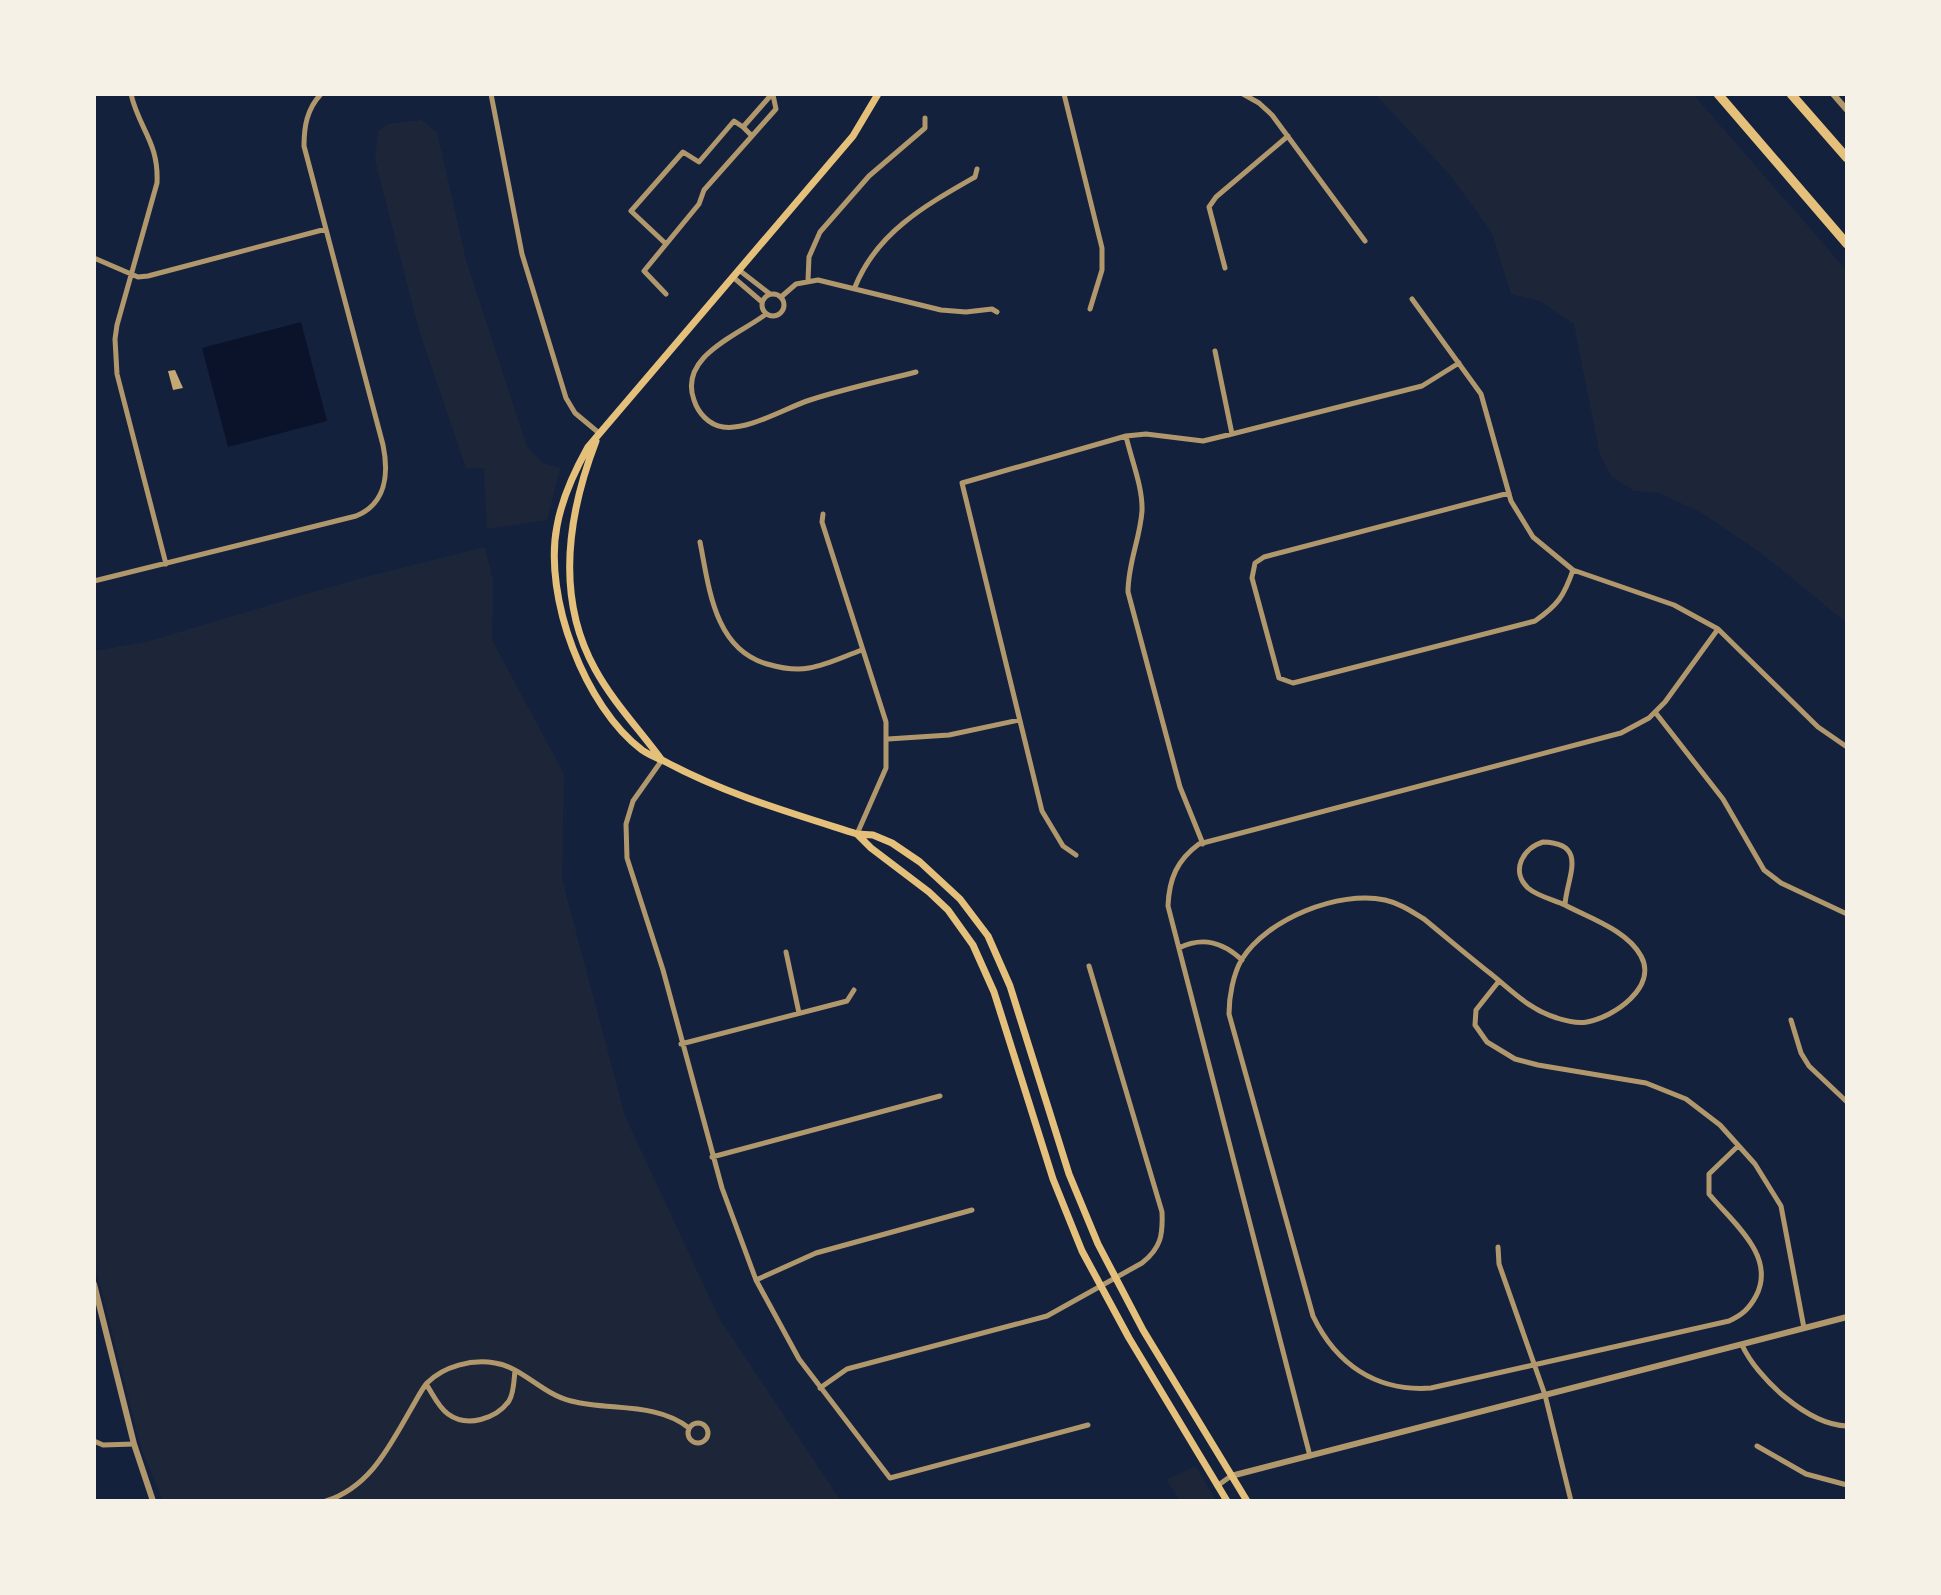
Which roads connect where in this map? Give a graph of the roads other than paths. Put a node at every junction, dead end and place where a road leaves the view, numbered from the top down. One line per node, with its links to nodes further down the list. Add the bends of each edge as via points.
1 (131, 94): 25 (street, via 158,164)
2 (321, 94): 18 (street, via 304,127 304,146)
3 (491, 94): 40 (street, via 522,254 566,398)
4 (772, 94): 13 (street); 14 (street, via 776,109)
5 (878, 94): 24 (main road, via 853,136)
6 (1064, 94): 34 (street, via 1102,248 1102,270)
7 (1243, 94): 15 (street, via 1259,103)
8 (1718, 94): 21 (highway)
9 (1791, 94): 16 (highway)
10 (1833, 94): 11 (street)
11 (1847, 110)
12 (925, 118): 27 (street, via 925,128 869,176 820,232 809,257)
13 (743, 127): 14 (street); 20 (street, via 734,121 699,162 683,152 631,211)
14 (752, 136): 20 (street)
15 (1288, 136): 19 (street); 23 (street, via 1209,207)
16 (1847, 158)
17 (977, 169): 28 (street, via 975,177 897,228 864,266)
18 (326, 229): 25 (street, via 148,276); 46 (street, via 386,459 380,496 356,516)
19 (1365, 241)
20 (665, 243): 29 (street, via 644,271)
21 (1847, 244)
22 (94, 258): 25 (street)
23 (1225, 268)
24 (739, 270): 26 (main road); 30 (street)
25 (132, 274): 46 (street, via 115,339 117,374)
26 (733, 277): 33 (street); 40 (main road)
27 (808, 280): 28 (street); 31 (street)
28 (855, 287): 35 (street, via 941,310)
29 (666, 294)
30 (770, 294): 31 (street); 33 (street)
31 (781, 297): 36 (street, via 782,311)
32 (1412, 299): 38 (street)
33 (762, 302): 36 (street)
34 (1090, 309)
35 (997, 312)
36 (766, 314): 39 (street, via 700,360 692,394 709,422 739,427 809,400)
37 (1215, 351): 41 (street)
38 (1459, 363): 41 (street, via 1422,386); 43 (street, via 1481,394)
39 (916, 372)
40 (599, 433): 55 (main road, via 570,528 574,608 593,666); 55 (main road, via 575,470 556,527 562,616 602,705 636,745)
41 (1232, 434): 42 (street, via 1203,441)
42 (1126, 436): 52 (street, via 962,483); 57 (street, via 1142,506 1128,592 1180,787)
43 (1509, 493): 47 (street, via 1533,537); 47 (street, via 1255,563 1252,578 1279,678 1293,683 1535,621 1554,609)
44 (823, 514): 50 (street)
45 (700, 542): 50 (street, via 714,608 739,650 783,669 809,668)
46 (166, 564): 48 (street)
47 (1573, 570): 49 (street, via 1674,605)
48 (94, 581)
49 (1718, 629): 51 (street); 54 (street, via 1818,727)
50 (862, 650): 53 (street)
51 (1655, 712): 57 (street, via 1621,733); 60 (street, via 1723,799 1764,870)
52 (1019, 720): 53 (street, via 949,735); 58 (street, via 1042,811 1063,846)
53 (888, 739): 56 (street, via 886,768)
54 (1847, 747)
55 (662, 760): 56 (main road, via 712,786); 69 (street, via 633,801 626,824 627,858)
56 (857, 834): 76 (main road, via 892,843 920,862 960,899 988,936 1010,986 1069,1174); 79 (main road, via 948,910 973,945 994,992 1053,1179)
57 (1203, 844): 61 (street, via 1188,852 1169,885 1168,906)
58 (1076, 855)
59 (1565, 905): 59 (street, via 1572,858 1560,845 1535,844 1521,860 1522,879 1534,892); 65 (street, via 1629,940 1645,967 1639,990 1595,1020 1575,1023 1533,1009)
60 (1847, 914)
61 (1179, 948): 63 (street, via 1213,942); 94 (street)
62 (786, 952): 67 (street)
63 (1242, 960): 65 (street, via 1262,937 1319,905 1354,898 1383,900 1424,919); 83 (street, via 1229,1014 1323,1337 1359,1374 1416,1389)
64 (1089, 966): 76 (street, via 1162,1212 1161,1241 1152,1255)
65 (1499, 981): 72 (street, via 1476,1010 1475,1025 1487,1042 1538,1065 1646,1083 1702,1109)
66 (854, 990): 67 (street, via 847,1001)
67 (799, 1013): 69 (street)
68 (1791, 1020): 71 (street, via 1809,1066)
69 (681, 1044): 73 (street)
70 (940, 1096): 73 (street)
71 (1847, 1102)
72 (1738, 1146): 81 (street, via 1781,1206); 83 (street, via 1709,1174 1709,1194 1757,1250 1761,1287 1749,1308 1729,1321)
73 (712, 1157): 77 (street)
74 (972, 1210): 77 (street, via 816,1253)
75 (1498, 1247): 83 (street, via 1499,1264)
76 (1117, 1279): 79 (street); 95 (main road)
77 (756, 1280): 86 (street)
78 (94, 1284): 92 (street)
79 (1101, 1287): 86 (street, via 1047,1316 847,1369); 97 (main road)
80 (1847, 1317): 81 (street)
81 (1804, 1328): 82 (street)
82 (1742, 1345): 87 (street); 89 (street, via 1771,1386 1812,1414)
83 (1535, 1365): 87 (street)
84 (515, 1370): 85 (street, via 472,1362 449,1368); 85 (street, via 511,1398 486,1419 448,1414); 90 (street, via 558,1398 644,1410)
85 (426, 1384): 99 (street, via 371,1473)
86 (820, 1388): 88 (street, via 882,1471 895,1478)
87 (1545, 1395): 94 (street); 102 (street)
88 (1088, 1425)
89 (1847, 1426)
90 (689, 1428): 90 (street, via 692,1441 707,1438 703,1424)
91 (94, 1441): 92 (street)
92 (134, 1444): 98 (street)
93 (1757, 1446): 96 (street, via 1806,1474)
94 (1310, 1456): 95 (street)
95 (1231, 1476): 97 (street); 101 (main road)
96 (1847, 1485)
97 (1217, 1486): 100 (main road)
98 (153, 1501)
99 (326, 1501)
100 (1227, 1501)
101 (1247, 1501)
102 (1571, 1501)

